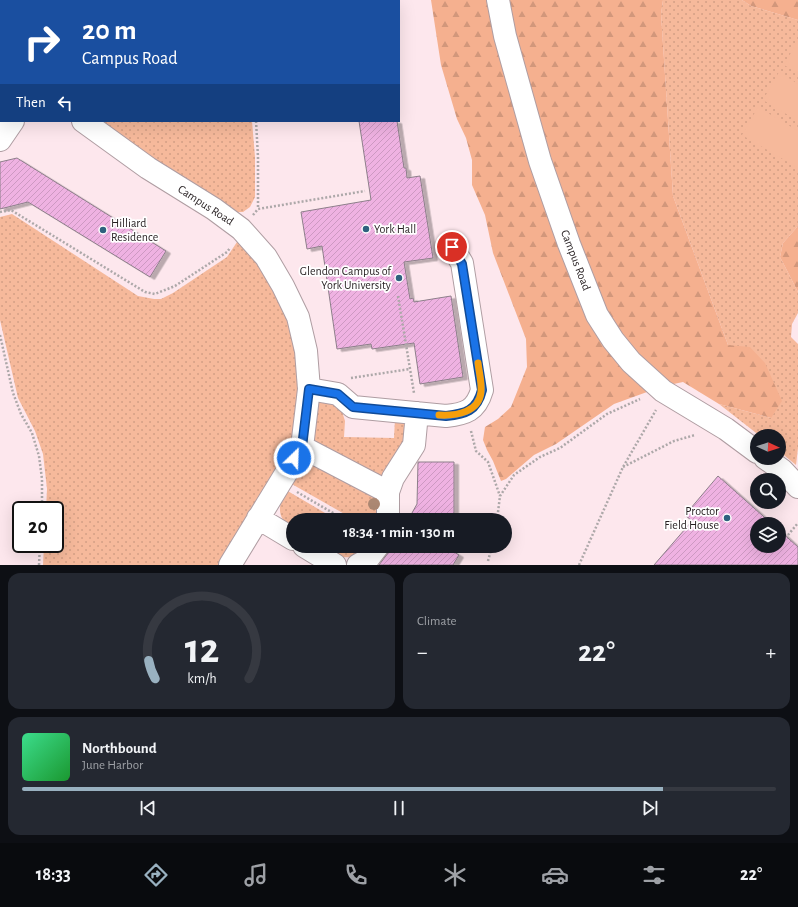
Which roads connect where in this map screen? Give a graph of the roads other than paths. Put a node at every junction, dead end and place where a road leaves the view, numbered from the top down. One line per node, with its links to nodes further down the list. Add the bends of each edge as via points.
1 (498, 0): 9 (lane, Campus Road, via 505,36 540,161 597,315 654,394 726,429)
2 (12, 122): 4 (lane)
3 (84, 122): 6 (lane, Campus Road, via 148,168 241,229 266,257 298,317 306,351)
4 (0, 140)
5 (452, 247): 7 (lane, via 462,264 482,390 479,402 458,414 446,416)
6 (309, 389): 7 (lane, via 338,394 353,407); 8 (lane, Campus Road)
7 (417, 413): 12 (lane, via 414,445 393,478)
8 (302, 447): 12 (lane); 14 (lane, Campus Road)
9 (750, 447)
10 (775, 465): 11 (lane)
11 (798, 487)
12 (388, 492): 13 (lane)
13 (388, 513)
14 (258, 518): 15 (lane); 18 (lane, Campus Road)
15 (286, 535)
16 (315, 553): 19 (lane)
17 (372, 553): 20 (lane)
18 (230, 565)
19 (335, 565)
20 (358, 565)

